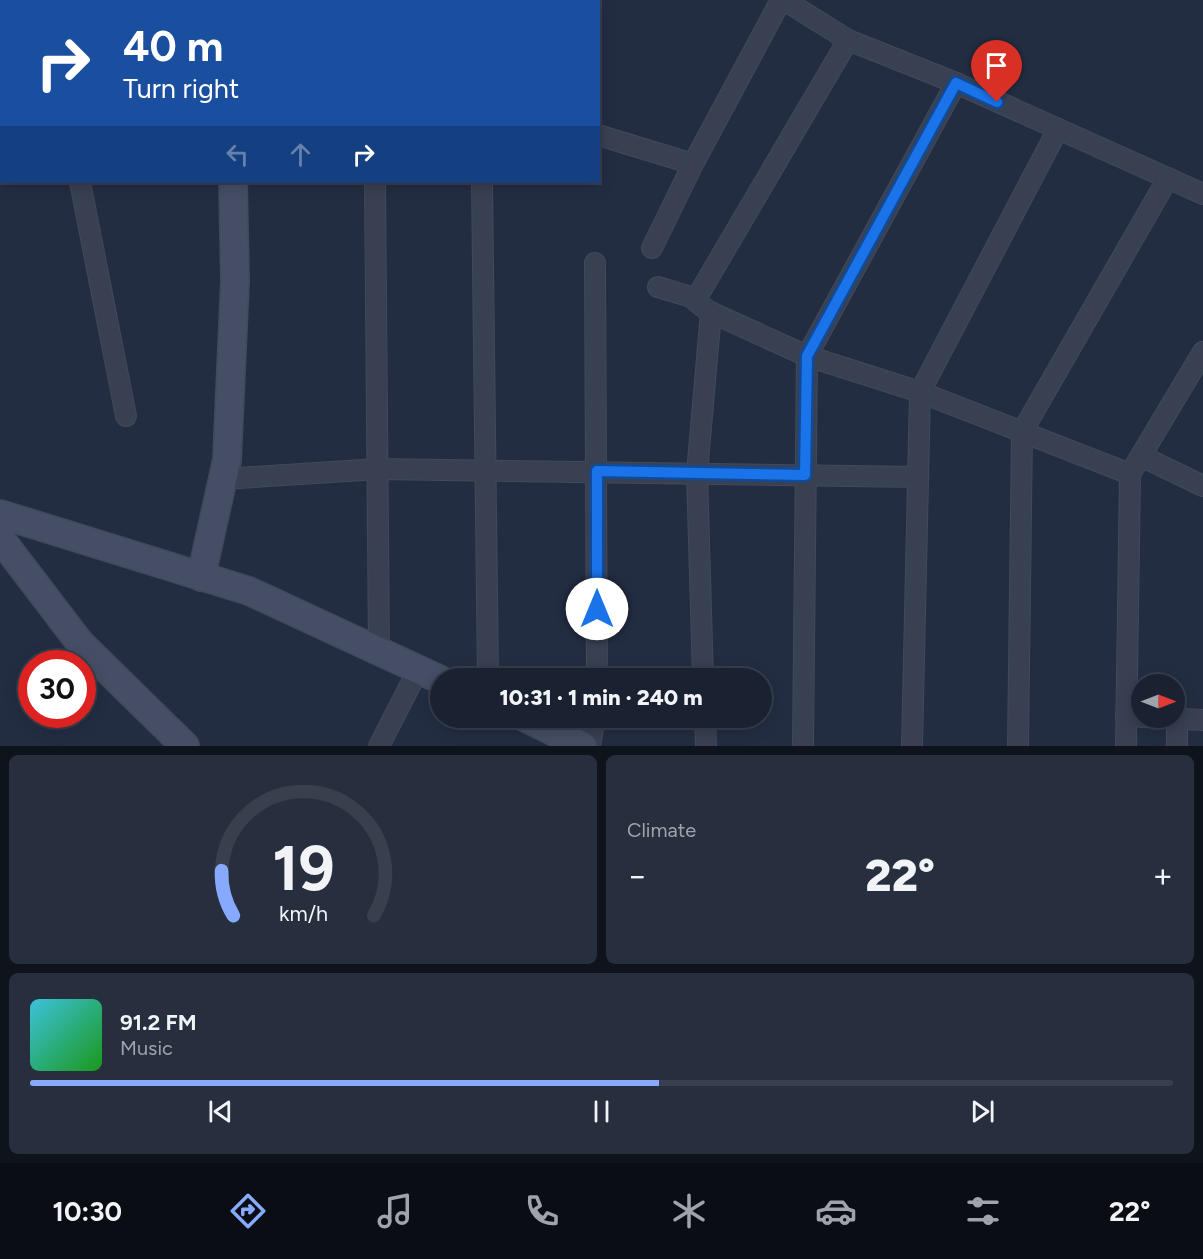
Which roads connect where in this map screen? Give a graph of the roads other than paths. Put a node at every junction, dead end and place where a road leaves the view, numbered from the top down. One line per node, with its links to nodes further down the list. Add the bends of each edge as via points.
1 (782, 0): 2 (street); 6 (street)
2 (848, 40): 3 (street); 16 (street)
3 (956, 83): 4 (street); 19 (street)
4 (1058, 129): 7 (street); 20 (street)
5 (600, 136): 6 (street)
6 (693, 164): 13 (street)
7 (1168, 178): 12 (street); 22 (street)
8 (80, 183): 21 (street)
9 (233, 183): 31 (street, via 235,281)
10 (375, 183): 24 (street)
11 (482, 183): 26 (street)
12 (1203, 194)
13 (652, 248)
14 (595, 263): 25 (street)
15 (658, 286): 16 (street)
16 (696, 299): 17 (street)
17 (711, 312): 19 (street); 27 (street)
18 (1203, 352): 23 (street)
19 (807, 356): 20 (street); 29 (street)
20 (920, 392): 22 (street); 30 (street)
21 (126, 416)
22 (1022, 432): 28 (street); 56 (street)
23 (1141, 456): 28 (street); 32 (street)
24 (378, 469): 26 (street); 31 (street); 36 (street)
25 (597, 471): 26 (street); 27 (street); 38 (street)
26 (485, 472): 37 (street)
27 (697, 473): 29 (street); 39 (street)
28 (1130, 474): 41 (street)
29 (805, 475): 30 (street); 54 (street)
30 (918, 477): 55 (street)
31 (223, 479): 35 (street)
32 (1203, 486)
33 (0, 514): 35 (street)
34 (0, 538): 49 (street, via 80,643)
35 (201, 577): 36 (street, via 249,591)
36 (379, 652): 40 (street)
37 (488, 668)
38 (597, 668)
39 (704, 668)
40 (429, 675): 50 (street)
41 (1126, 716): 42 (street); 57 (street)
42 (1131, 716)
43 (1185, 720): 44 (street)
44 (1203, 720)
45 (546, 728): 51 (street)
46 (592, 728): 52 (street)
47 (705, 728): 53 (street)
48 (1177, 728): 58 (street)
49 (184, 746)
50 (379, 746)
51 (583, 746)
52 (590, 746)
53 (706, 746)
54 (803, 746)
55 (912, 746)
56 (1018, 746)
57 (1126, 746)
58 (1177, 746)

